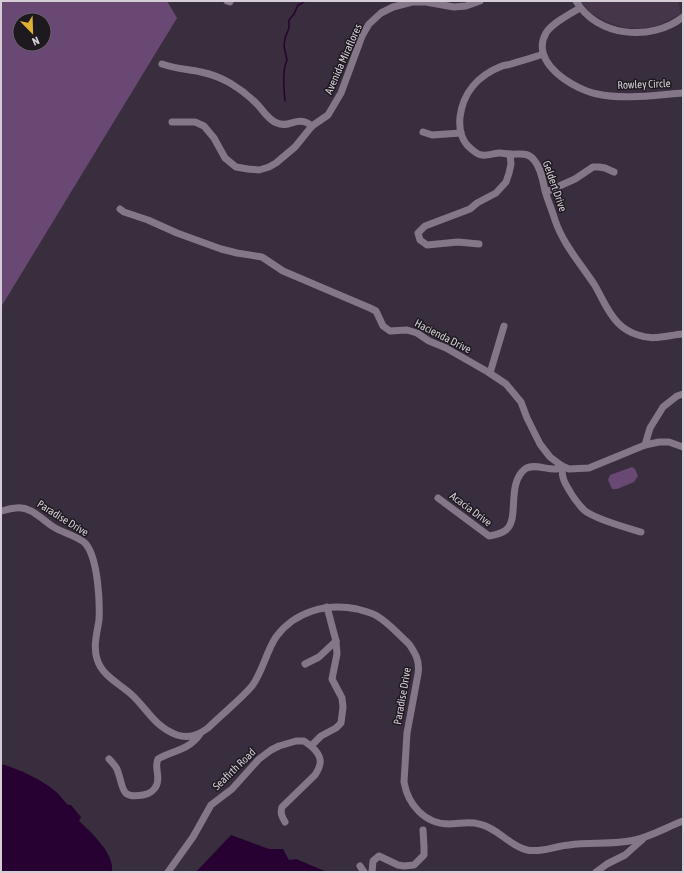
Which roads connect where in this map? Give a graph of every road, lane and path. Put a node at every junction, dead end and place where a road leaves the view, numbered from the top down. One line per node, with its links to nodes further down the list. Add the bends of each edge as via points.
1 (457, 1): 5 (street, Avenida Miraflores)
2 (480, 1): 5 (street, Avenida Miraflores, via 466,6)
3 (576, 1): 6 (street)
4 (392, 4): 5 (street, Avenida Miraflores, via 419,2); 12 (street, Avenida Miraflores, via 366,30 328,116)
5 (443, 5)
6 (580, 8): 7 (street, via 593,20 624,32 639,33 659,29); 8 (street, via 548,29 542,44)
7 (683, 17)
8 (543, 54): 10 (street, Rowley Circle, via 548,64 567,82 596,94 625,97); 14 (street, via 502,66 477,81 461,111)
9 (162, 64): 12 (street, via 208,73 225,80 248,95 277,123 301,121)
10 (683, 93)
11 (172, 122): 12 (street, Avenida Miraflores, via 195,122 204,126 210,131 225,158 236,167 259,170 276,163 299,144)
12 (312, 126)
13 (423, 132): 14 (street, via 432,135)
14 (461, 133): 15 (street, Geldert Drive, via 467,145 481,155)
15 (510, 154): 17 (street, Geldert Drive, via 521,153 535,160); 19 (street, via 511,164 506,182 496,193 470,209 425,226 418,233 420,240 427,245 458,242)
16 (614, 172): 17 (street, via 593,167 575,179)
17 (546, 192): 21 (street, Geldert Drive, via 562,238 619,324 640,336 650,338)
18 (120, 209): 22 (street, Hacienda Drive, via 214,247 262,257 283,271 376,311 383,326 390,331 407,330 417,333)
19 (479, 244)
20 (504, 326): 22 (street)
21 (683, 334)
22 (490, 373): 26 (street, Hacienda Drive, via 506,384 521,402 540,444 550,457)
23 (683, 394): 24 (street, via 664,406 650,428)
24 (645, 445): 25 (street, via 669,442); 26 (street, via 589,468 569,469)
25 (683, 447)
26 (562, 466): 27 (street, Acacia Drive, via 556,469 527,468 520,474 515,486 512,520 508,529 499,534 489,536); 29 (street, via 565,484 584,510)
27 (438, 498)
28 (1, 511): 35 (street, Paradise Drive, via 22,507 29,509 54,528 75,537 88,547 93,558 98,587 99,613 95,649 97,661 108,676 134,697 164,729 182,737)
29 (642, 532)
30 (327, 607): 31 (street, Paradise Drive); 32 (street); 35 (street, Paradise Drive, via 304,614 280,632 252,686)
31 (340, 607): 32 (street); 41 (street, Paradise Drive, via 378,616 409,644 418,660 419,668 407,733 404,782 413,805 428,819 440,824 481,824 516,846 532,851)
32 (330, 618): 33 (street)
33 (336, 641): 34 (street, via 319,657); 36 (street, via 337,654 332,679 342,698 340,723)
34 (305, 664)
35 (200, 734): 37 (street, via 185,748 158,759 157,784 152,791 144,794 131,795 125,792 121,787 118,770)
36 (311, 746): 39 (street, via 320,755 319,769 282,807 280,811); 42 (street, Seafirth Road, via 304,741 296,741 279,746 259,759 232,790 211,805 193,837)
37 (110, 759)
38 (683, 821): 41 (street, Paradise Drive)
39 (285, 822)
40 (423, 830): 43 (street, via 424,855 414,865 398,865 379,856 373,861)
41 (645, 838): 44 (street)
42 (168, 872)
43 (372, 872)
44 (596, 872)

